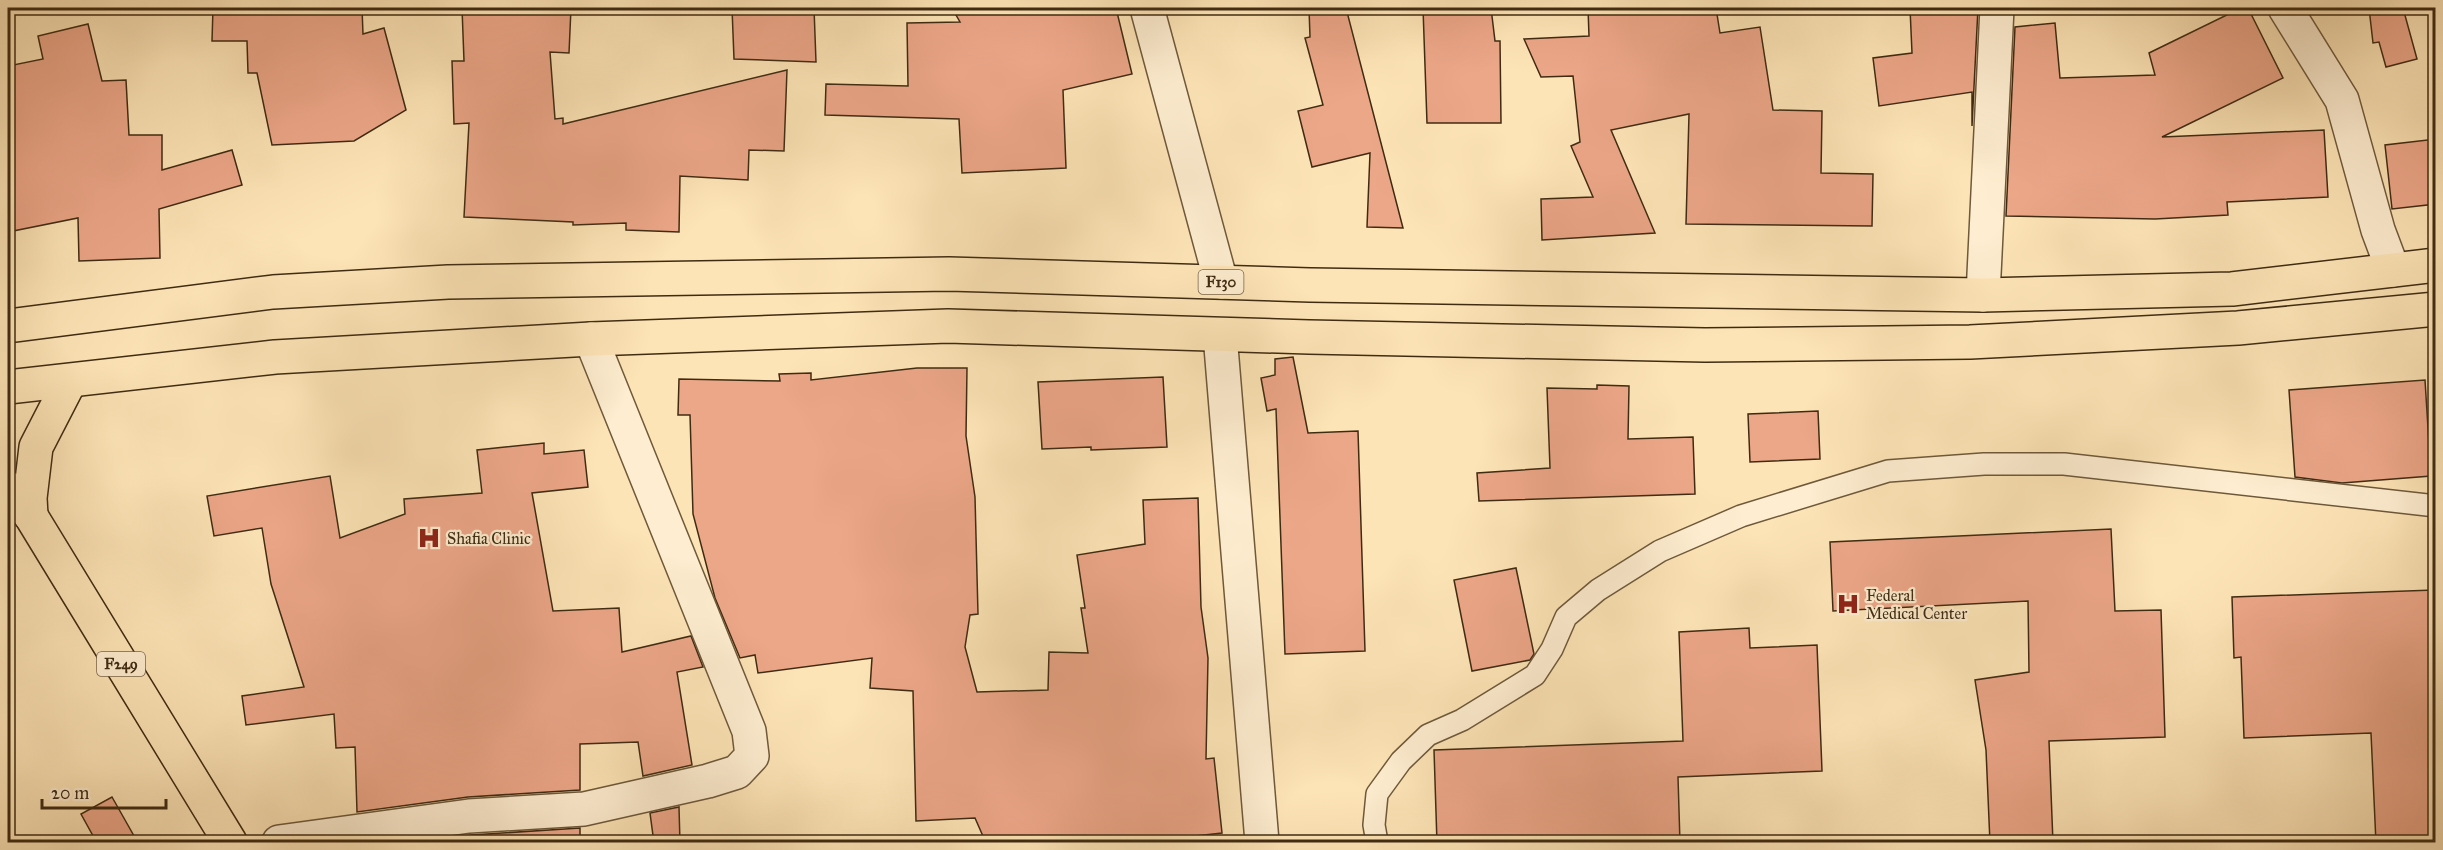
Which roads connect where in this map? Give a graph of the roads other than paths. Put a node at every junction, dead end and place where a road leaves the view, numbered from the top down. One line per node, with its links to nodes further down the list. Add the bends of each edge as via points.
1 (1147, 8): 6 (street)
2 (1997, 8): 7 (street)
3 (2284, 8): 5 (street, via 2342,100)
4 (2436, 265): 5 (main road, F130)
5 (2393, 270): 7 (main road, F130, via 2232,289)
6 (1221, 282): 7 (main road, F130); 9 (main road, F130, via 949,274 448,282 273,292)
7 (1983, 295)
8 (2436, 309): 10 (main road, via 2238,328 1970,342 1705,345)
9 (8, 326)
10 (1220, 335): 11 (main road, via 948,326); 19 (street)
11 (591, 339): 12 (main road, via 276,357); 18 (street, via 749,730 752,756 737,772 584,809 469,816)
12 (70, 381): 13 (main road); 16 (main road, via 36,447)
13 (8, 387)
14 (8, 488): 16 (main road, F249)
15 (2436, 506): 20 (lane, via 2064,464 1984,464 1888,471 1741,516 1660,551 1598,590 1566,617 1535,675 1462,720 1428,735 1401,761 1377,794)
16 (31, 516): 17 (main road, F249)
17 (230, 843)
18 (279, 843)
19 (1262, 843)
20 (1377, 843)

